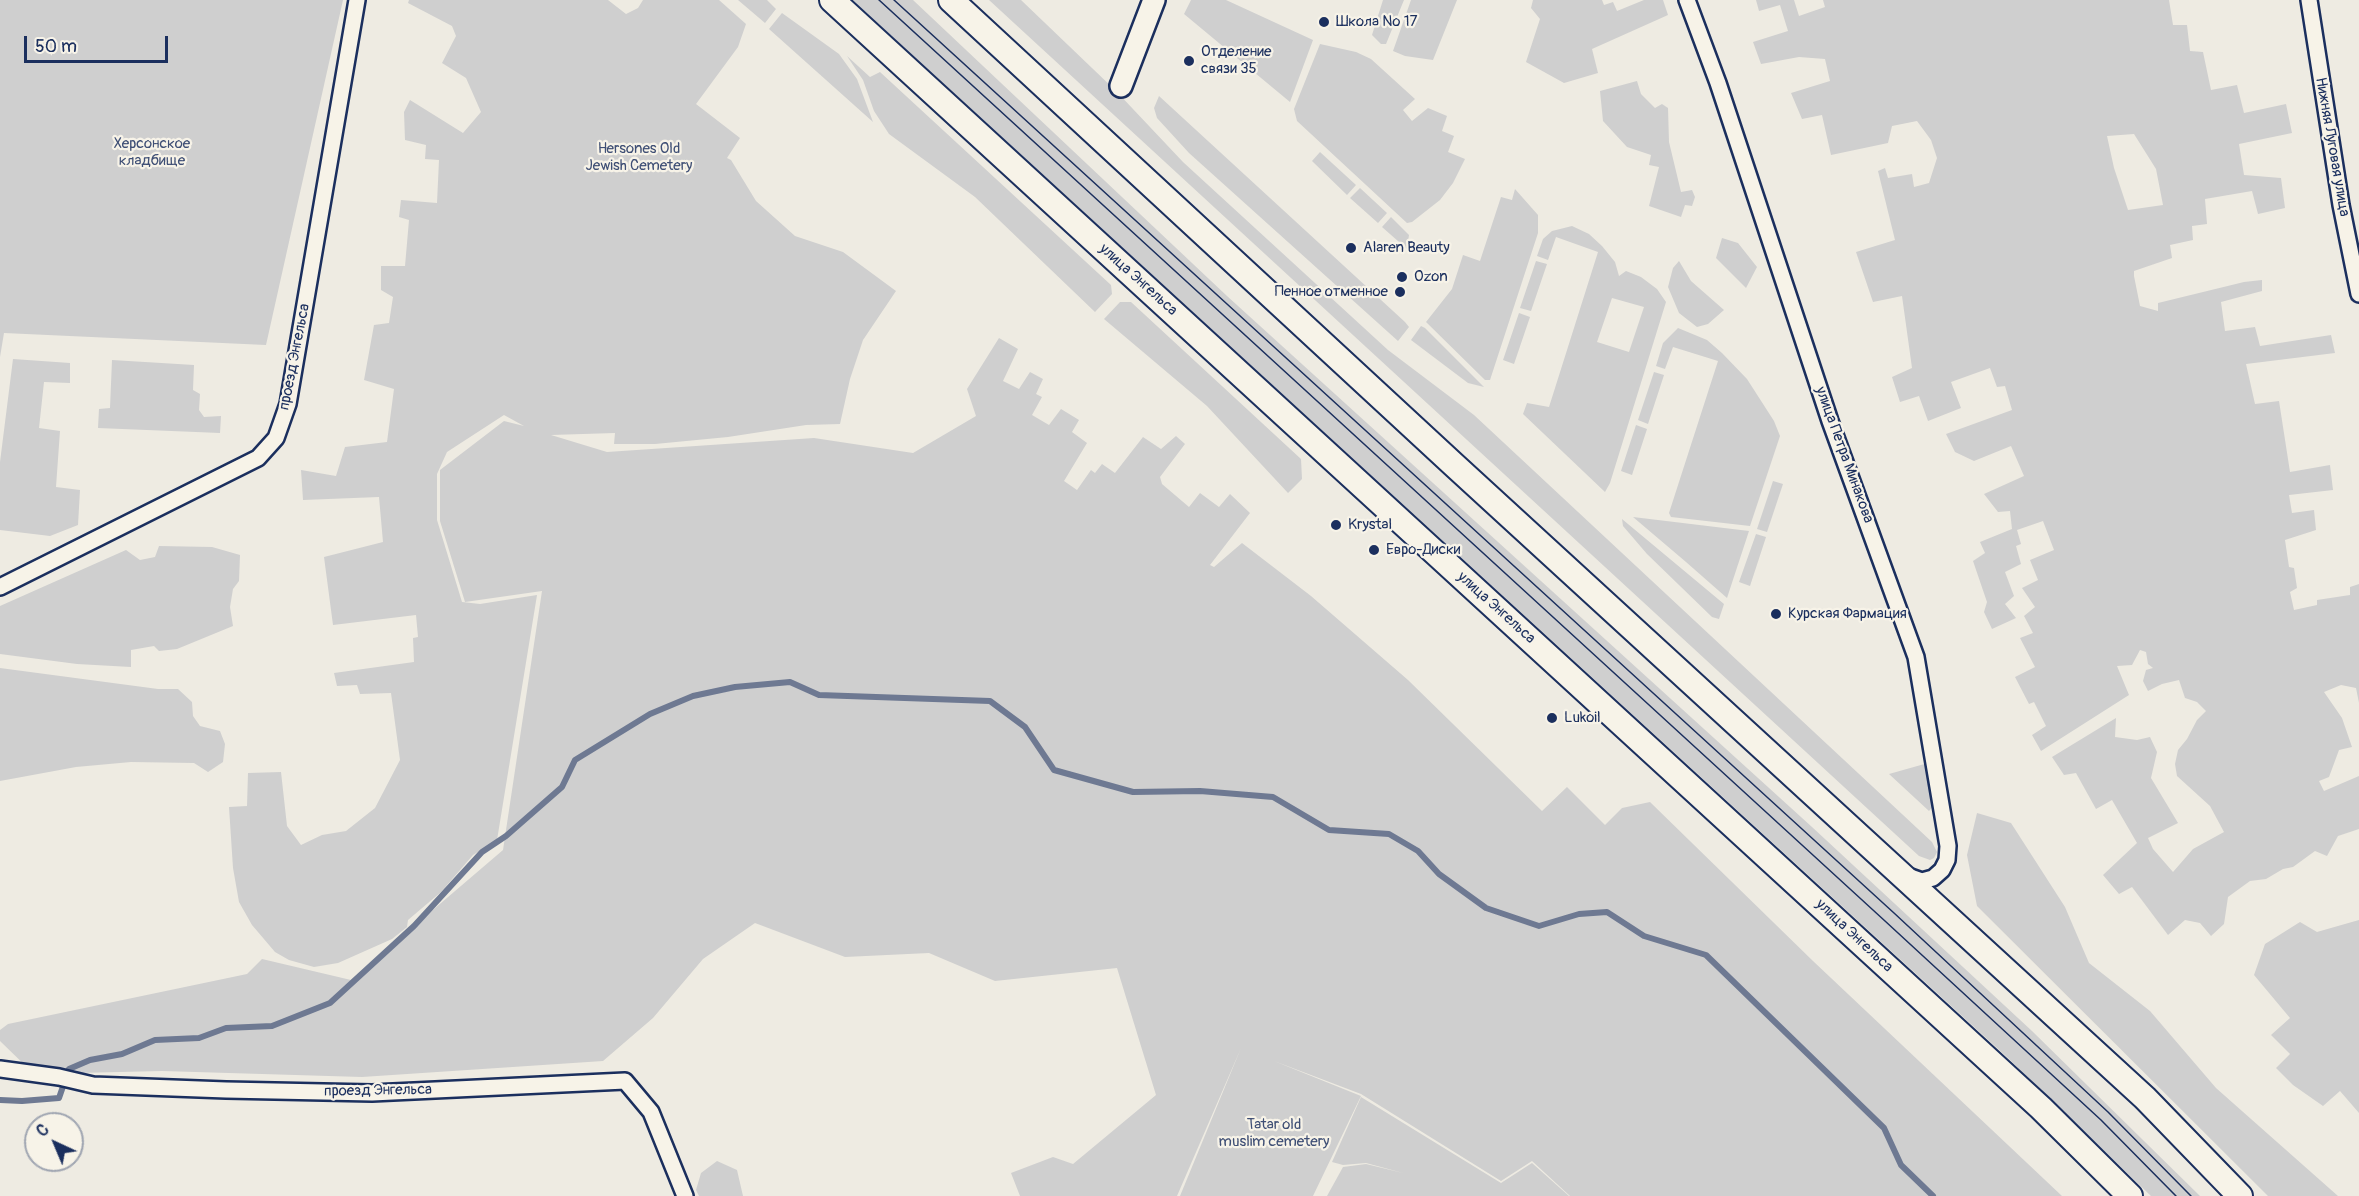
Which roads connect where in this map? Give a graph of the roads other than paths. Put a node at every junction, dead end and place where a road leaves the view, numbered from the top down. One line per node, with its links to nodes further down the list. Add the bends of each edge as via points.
1 (357, 0): 9 (street, проезд Энгельса, via 288,404 276,438 258,458)
2 (831, 0): 13 (main road, улица Энгельса, via 2032,1100)
3 (951, 0): 10 (main road)
4 (1154, 0): 7 (street)
5 (1687, 0): 10 (street, улица Петра Минакова, via 1830,421 1917,657 1947,853 1942,870 1933,878 1922,881)
6 (2309, 0): 8 (street, Нижняя Луговая улица)
7 (1121, 86)
8 (2359, 294)
9 (0, 587)
10 (1898, 870): 14 (main road, via 2145,1098)
11 (0, 1069): 12 (street, проезд Энгельса, via 105,1085 372,1093 625,1081 651,1112)
12 (685, 1196)
13 (2130, 1196)
14 (2240, 1196)

